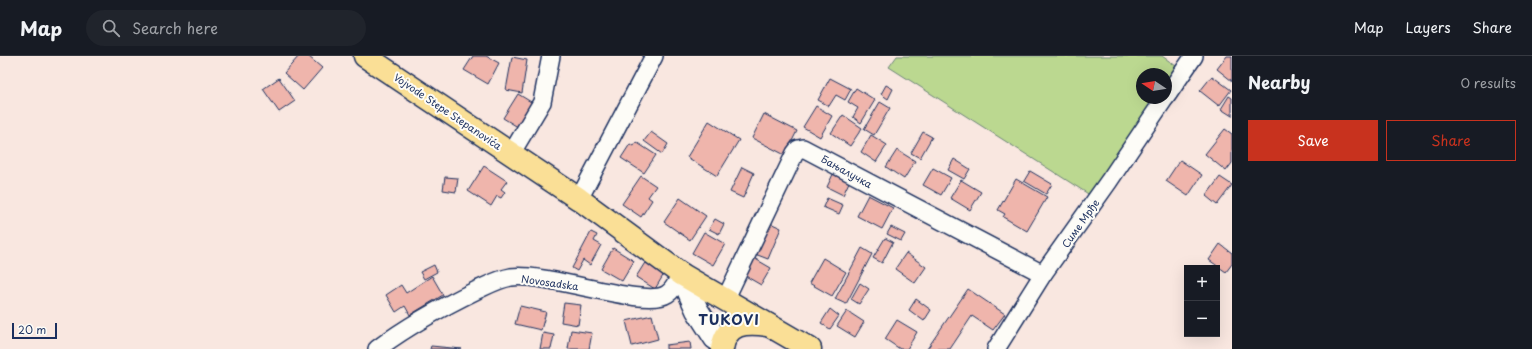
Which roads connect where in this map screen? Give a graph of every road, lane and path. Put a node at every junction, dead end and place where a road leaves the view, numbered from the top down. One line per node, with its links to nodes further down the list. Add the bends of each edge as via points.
1 (365, 56): 7 (main road, Vojvode Stepe Stepanovića)
2 (551, 56): 7 (street, Vojvode Stepe Stepanovića, via 542,102)
3 (654, 56): 8 (street)
4 (1194, 56): 5 (street, Симе Мрђе)
5 (1172, 88)
6 (1161, 104): 10 (street, Симе Мрђе)
7 (511, 154): 8 (main road, Vojvode Stepe Stepanovića)
8 (579, 199): 9 (main road, Vojvode Stepe Stepanovića)
9 (681, 274): 11 (main road, Vojvode Stepe Stepanovića); 14 (main road, via 697,310); 15 (street, Novosadska, via 674,289 666,295 642,298 552,280 507,278 464,296 401,332)
10 (1043, 274): 12 (street, Бањалучка, via 803,148 795,153); 17 (street, Симе Мрђе)
11 (706, 288): 12 (main road, Vojvode Stepe Stepanovića); 14 (main road, via 714,314)
12 (725, 300): 13 (main road, Vojvode Stepe Stepanovića)
13 (770, 326): 14 (main road, via 740,324); 16 (main road, Vojvode Stepe Stepanovića)
14 (718, 345)
15 (377, 349)
16 (810, 349)
17 (996, 349)

